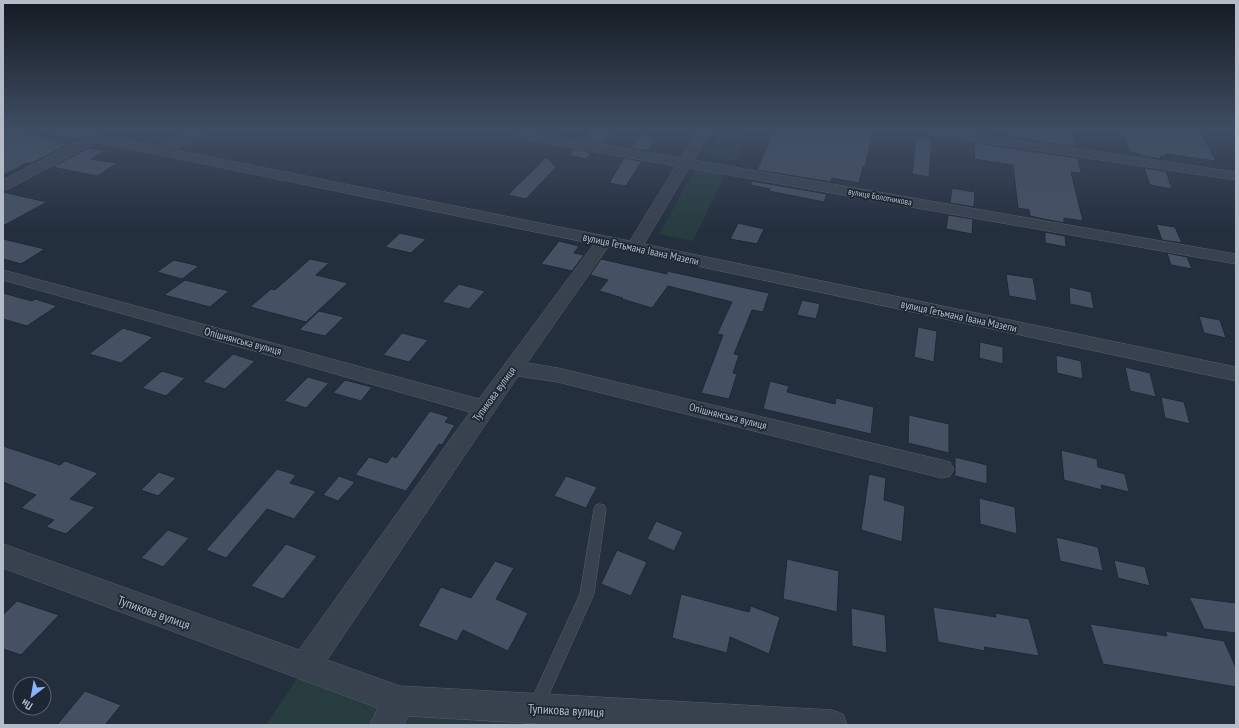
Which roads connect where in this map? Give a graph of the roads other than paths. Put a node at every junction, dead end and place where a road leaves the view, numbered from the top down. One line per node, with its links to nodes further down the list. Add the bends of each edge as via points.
1 (49, 162): 7 (street)
2 (212, 162): 8 (street, вулиця Гетьмана Івана Мазепи)
3 (679, 162): 5 (street, вулиця Болотникова)
4 (1141, 162): 6 (street)
5 (685, 163): 9 (street); 10 (street, вулиця Болотникова)
6 (1236, 176)
7 (3, 186)
8 (604, 241): 9 (street, вулиця Гетьмана Івана Мазепи); 12 (street, Тупикова вулиця)
9 (634, 248): 13 (street, вулиця Гетьмана Івана Мазепи)
10 (1236, 259)
11 (3, 275): 14 (street, Опішнянська вулиця)
12 (513, 368): 14 (street, Тупикова вулиця); 15 (street, Опішнянська вулиця, via 586,382)
13 (1236, 374)
14 (484, 408): 18 (street, Тупикова вулиця)
15 (942, 469)
16 (600, 509): 19 (lane, via 587,594)
17 (3, 556): 18 (street, Тупикова вулиця)
18 (305, 667): 20 (street, Тупикова вулиця)
19 (535, 709): 20 (street, Тупикова вулиця); 21 (street, Тупикова вулиця)
20 (392, 713)
21 (832, 725)

